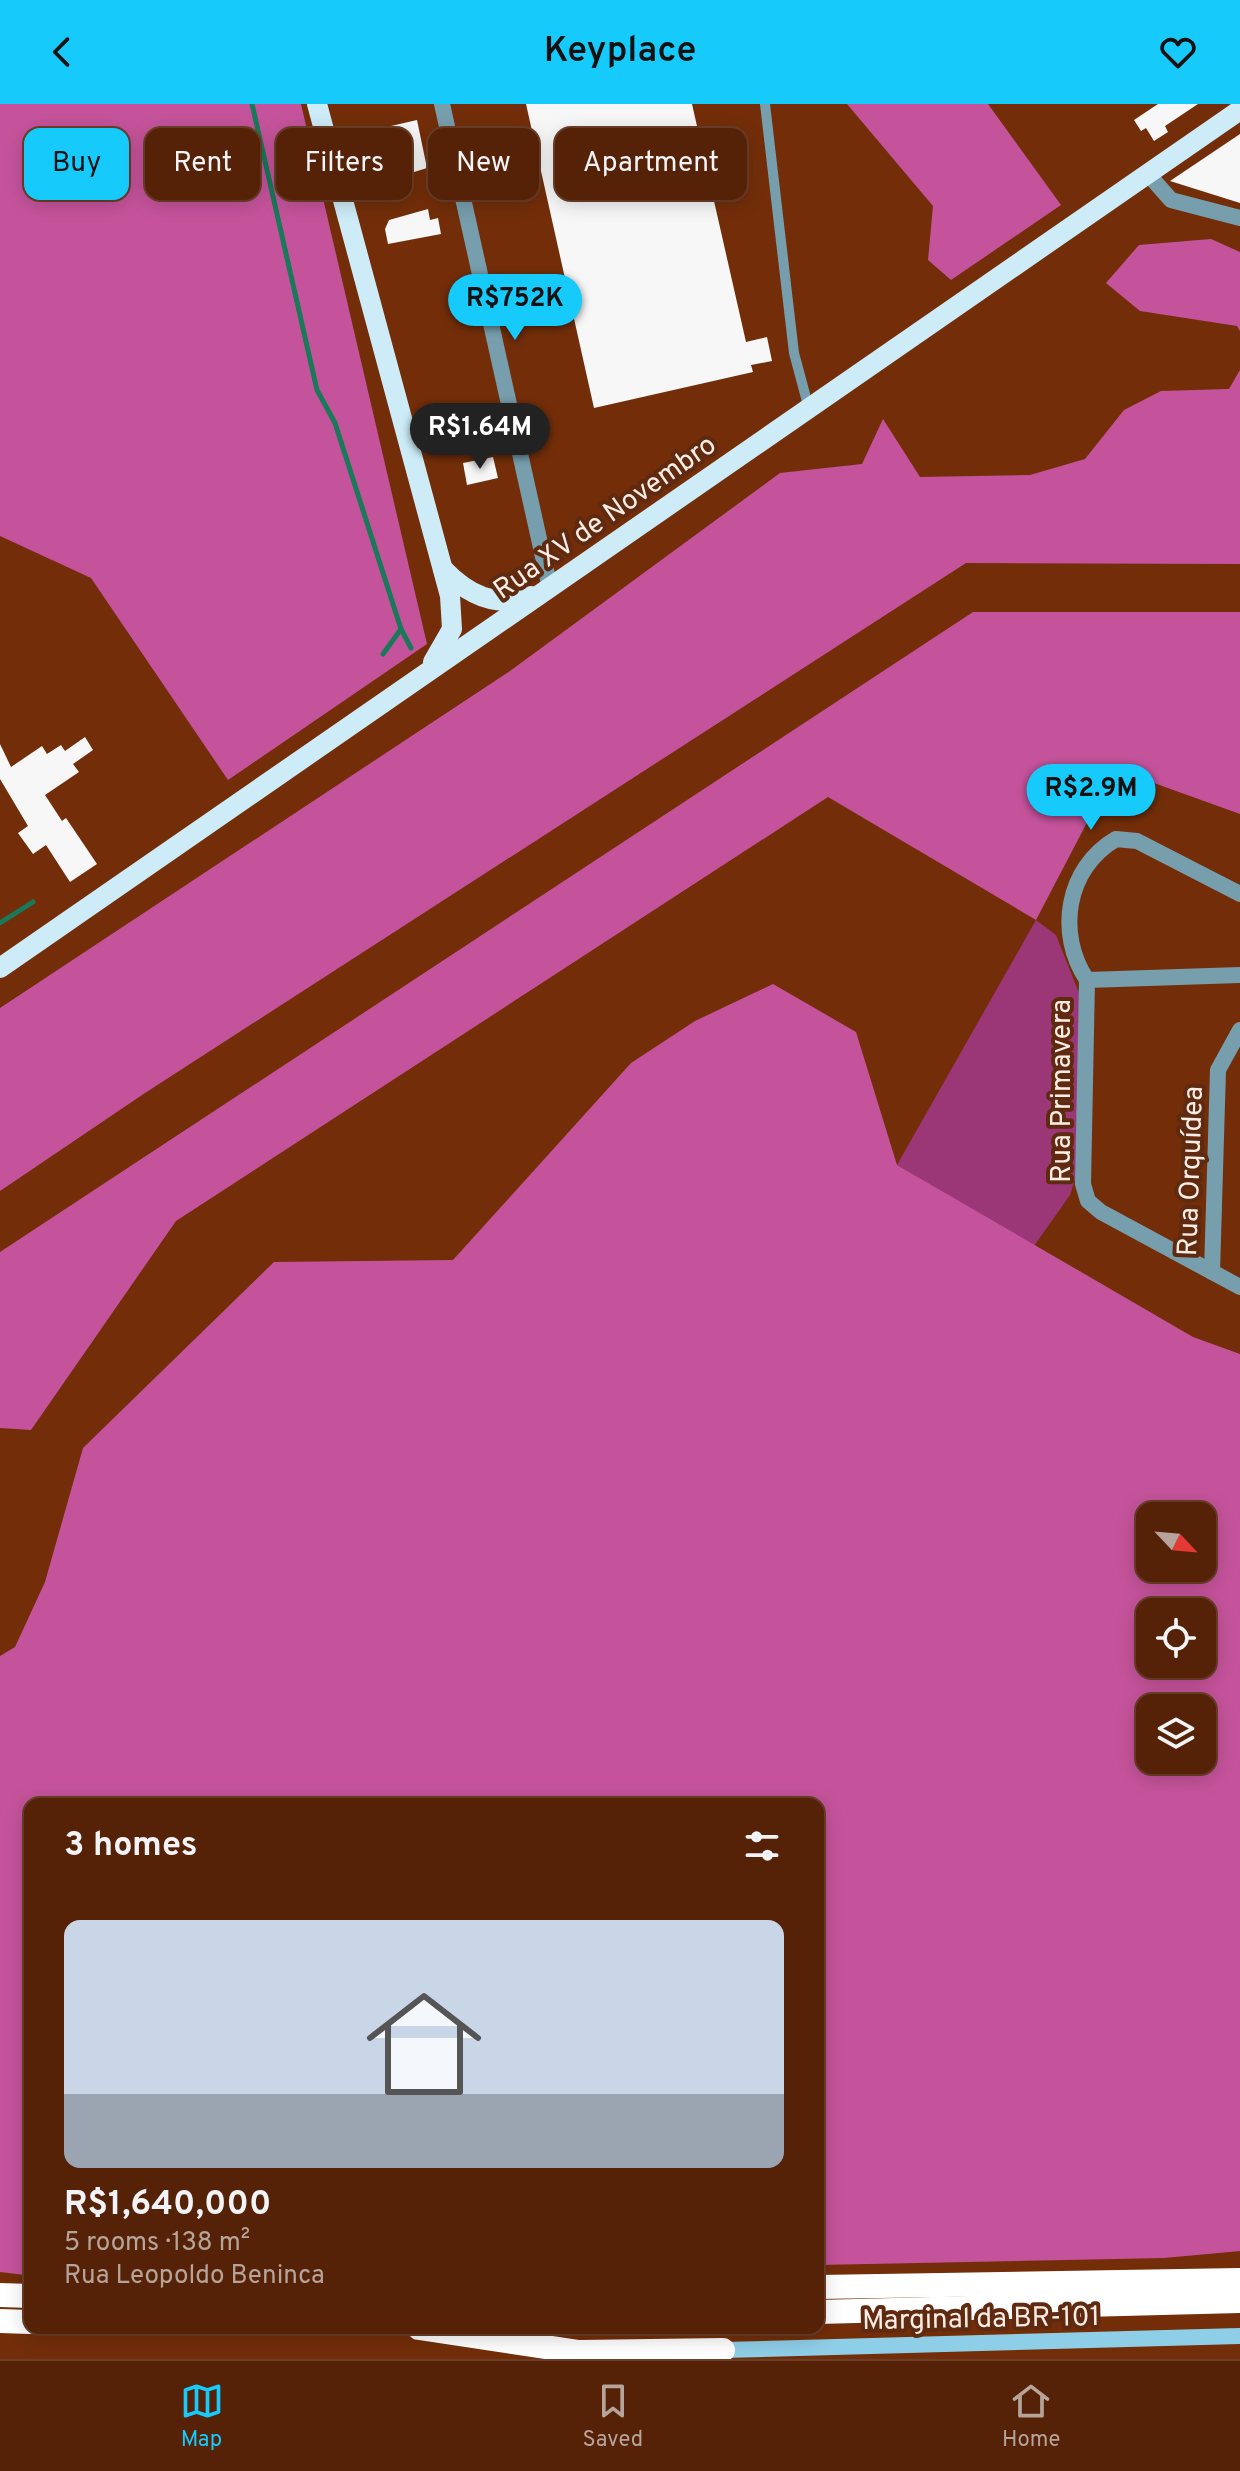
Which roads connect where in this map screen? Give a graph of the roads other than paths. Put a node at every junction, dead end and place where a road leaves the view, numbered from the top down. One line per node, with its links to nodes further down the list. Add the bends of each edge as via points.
1 (317, 104): 8 (main road)
2 (442, 104): 9 (street)
3 (765, 104): 7 (lane, via 794,353)
4 (1240, 110): 5 (main road, Rua XV de Novembro)
5 (1148, 174): 6 (street, via 1171,200); 7 (main road, Rua XV de Novembro)
6 (1240, 218)
7 (809, 409): 9 (main road, Rua XV de Novembro)
8 (442, 568): 9 (main road, via 459,586 490,600 525,598); 10 (main road, via 452,629)
9 (550, 588): 10 (main road, Rua XV de Novembro)
10 (426, 672): 12 (main road, Rua XV de Novembro)
11 (1240, 894): 14 (street, via 1137,841 1127,838 1108,844 1079,879 1071,901 1071,946)
12 (0, 968)
13 (1240, 975): 14 (street)
14 (1087, 980): 16 (street, Rua Primavera, via 1083,1184 1088,1201)
15 (1240, 1030): 16 (street, Rua Orquídea, via 1218,1070)
16 (1212, 1272): 17 (street)
17 (1240, 1287)
18 (1240, 2280): 19 (highway)
19 (824, 2287)
20 (0, 2295): 21 (highway)
21 (24, 2296)
22 (1240, 2301): 23 (highway)
23 (824, 2312)
24 (0, 2321): 25 (highway)
25 (24, 2322)
26 (459, 2334): 28 (highway, via 579,2352)
27 (1240, 2336): 28 (main road, Marginal da BR-101)
28 (722, 2354)

